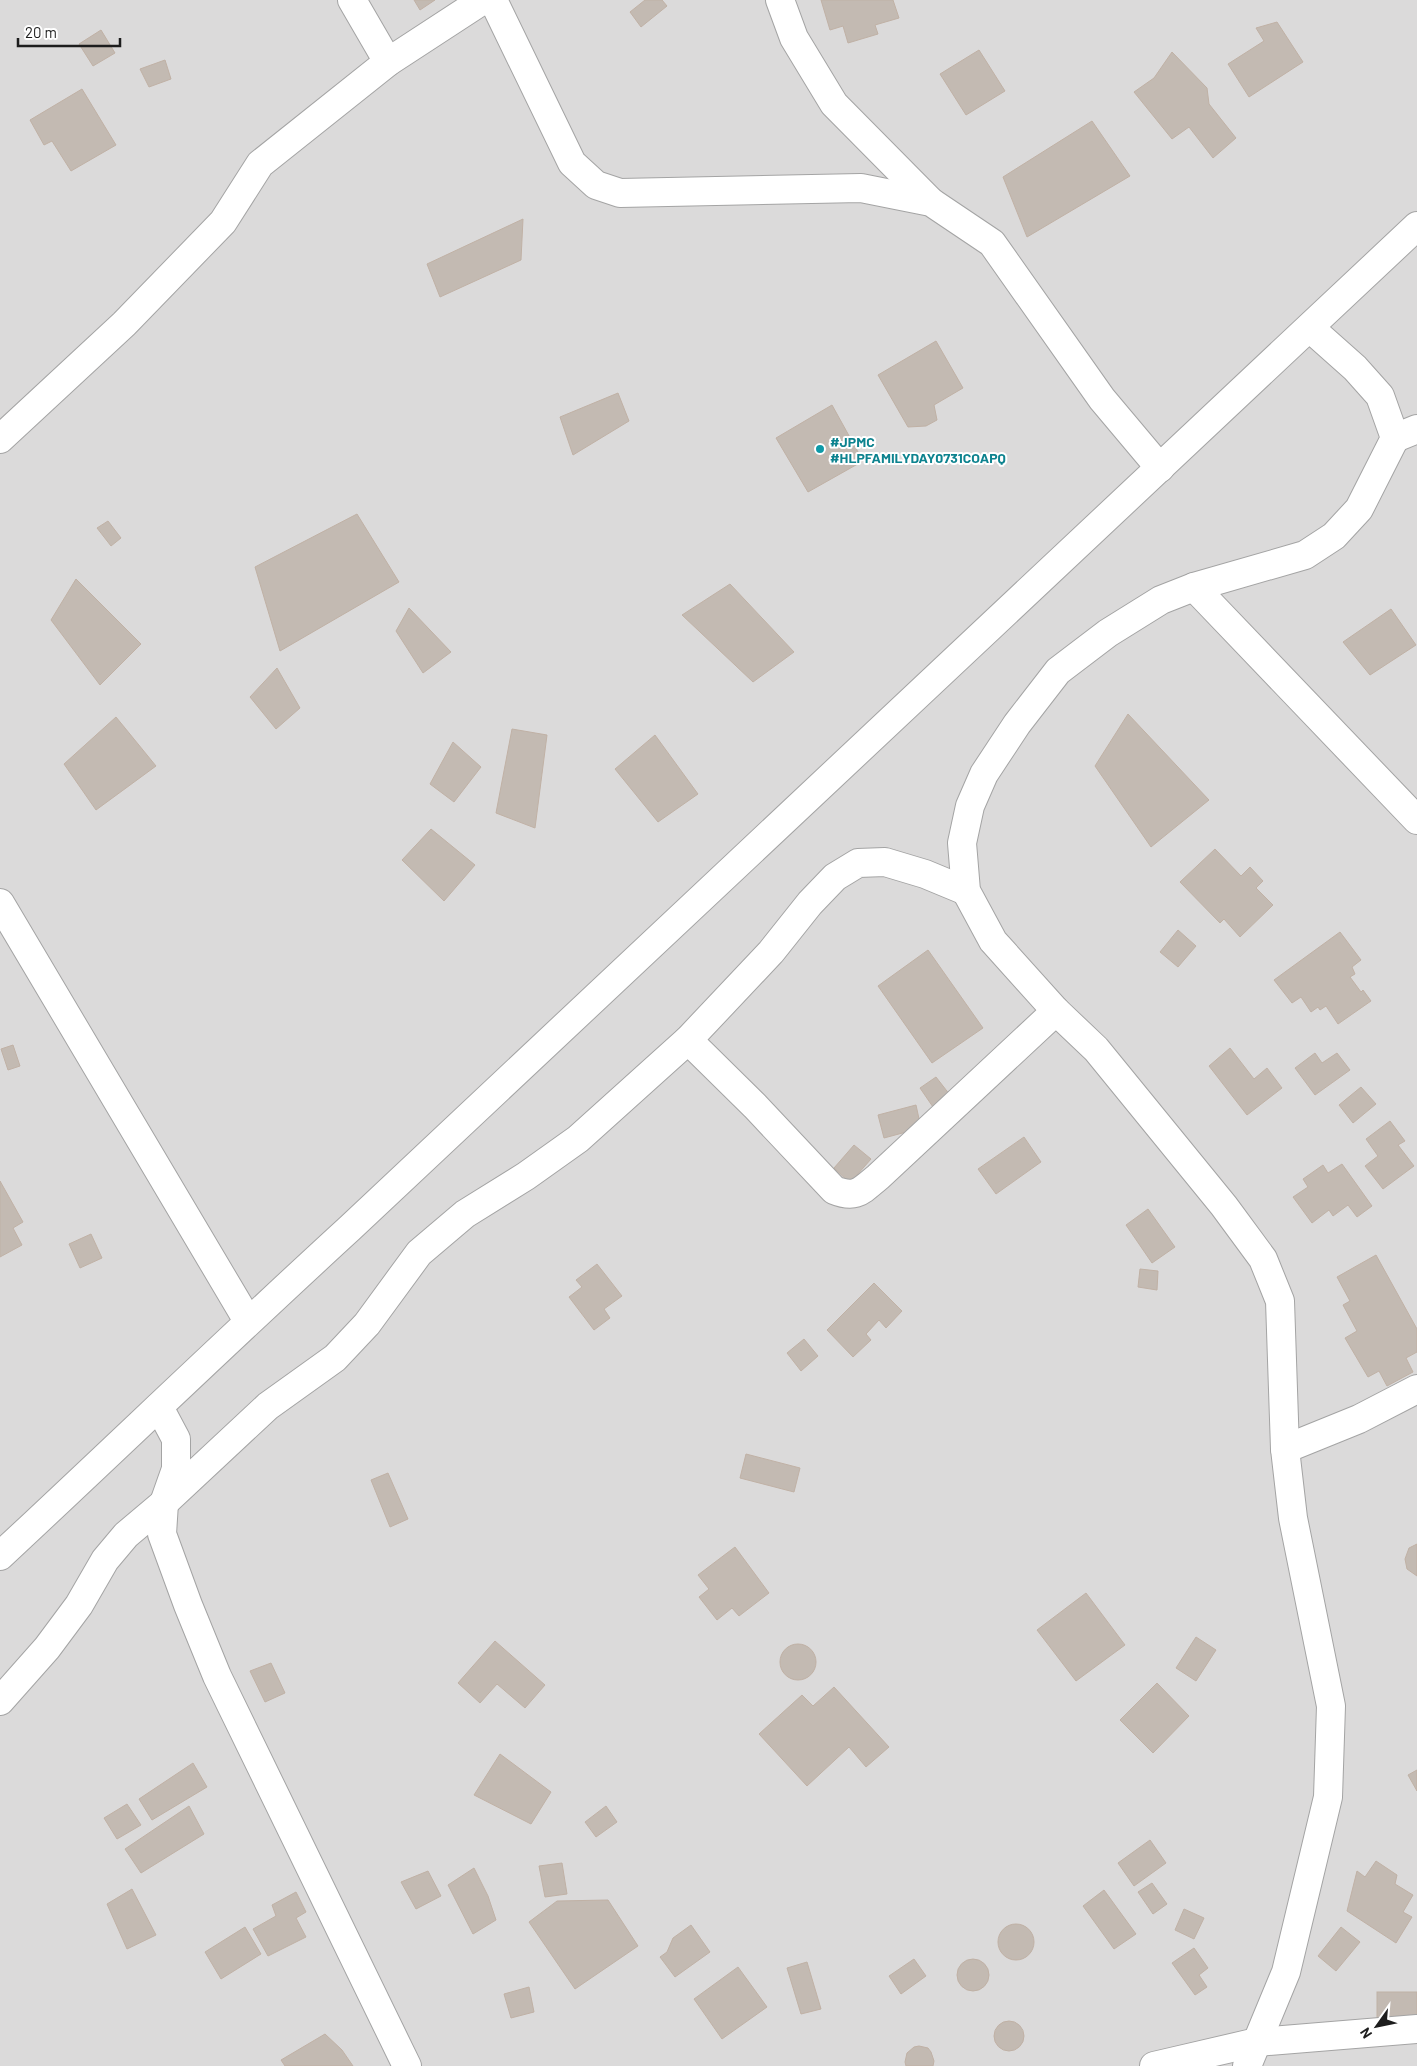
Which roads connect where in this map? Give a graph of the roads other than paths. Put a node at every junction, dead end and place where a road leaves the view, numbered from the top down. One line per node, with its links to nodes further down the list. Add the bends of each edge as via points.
1 (352, 0): 5 (street)
2 (483, 0): 5 (street)
3 (493, 0): 6 (street, via 572,163 596,185 620,193 861,188)
4 (780, 0): 6 (street, via 794,38 834,104)
5 (388, 62): 10 (street, via 260,164 223,222 124,324)
6 (931, 202): 11 (street, via 992,243 1102,399)
7 (1417, 226): 8 (street)
8 (1310, 328): 9 (street, via 1355,368 1380,396); 11 (street)
9 (1406, 434): 12 (street, via 1359,509 1334,536 1305,555)
10 (0, 439)
11 (1160, 468): 18 (street)
12 (1194, 587): 13 (street); 14 (street, via 1160,600 1108,633 1058,671 1017,724 984,774 970,806 962,843)
13 (1417, 820)
14 (966, 892): 16 (street, via 993,941); 17 (street, via 925,874 885,862 858,863 835,877 822,890 771,952)
15 (0, 903): 18 (street)
16 (1056, 1011): 17 (street, via 878,1177 857,1194 846,1195 834,1190); 21 (street, via 1096,1048 1224,1206 1263,1260 1280,1300)
17 (688, 1040): 22 (street, via 578,1139 465,1214 419,1252 367,1324 335,1358 268,1406)
18 (248, 1321): 20 (street)
19 (1417, 1389): 21 (street, via 1359,1419)
20 (159, 1407): 22 (street, via 176,1439 176,1469); 23 (street)
21 (1285, 1449): 26 (street, via 1293,1518 1331,1706 1328,1797 1286,1972)
22 (164, 1503): 24 (street, via 126,1535 105,1560 79,1605); 27 (street, via 162,1534 217,1676)
23 (0, 1556)
24 (0, 1701)
25 (1417, 2029): 26 (street)
26 (1252, 2054): 28 (street)
27 (407, 2066)
28 (1154, 2066)

